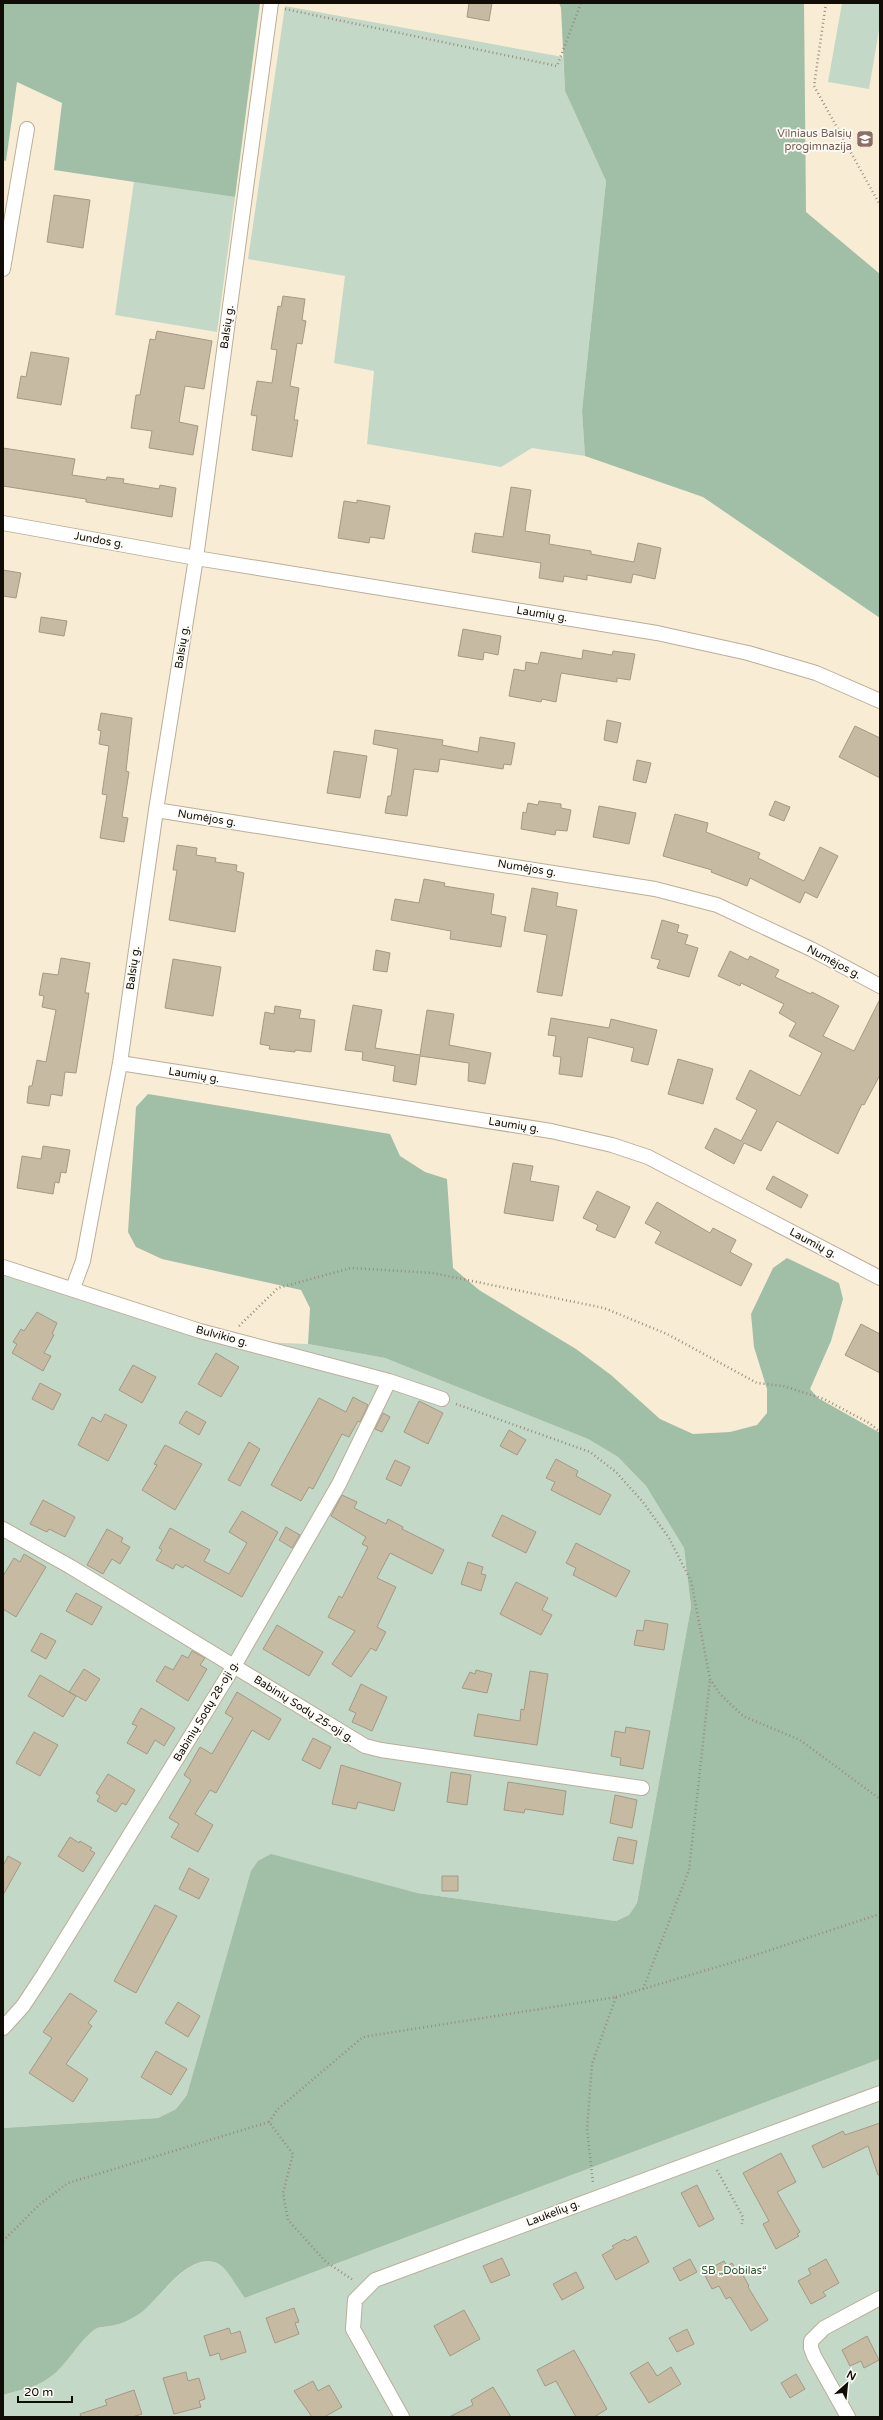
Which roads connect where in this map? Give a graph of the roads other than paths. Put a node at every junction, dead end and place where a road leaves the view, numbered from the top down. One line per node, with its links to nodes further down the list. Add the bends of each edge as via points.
1 (271, 5): 5 (street, Balsių g.)
2 (27, 129): 3 (street)
3 (3, 269)
4 (3, 523): 5 (street, Jundos g.)
5 (196, 558): 6 (street, Laumių g., via 656,633 748,653 809,671); 7 (street, Balsių g.)
6 (880, 701)
7 (156, 810): 8 (street, Numėjos g., via 655,889 717,905 811,949); 9 (street, Balsių g.)
8 (880, 986)
9 (120, 1063): 11 (street, Laumių g., via 551,1131 612,1145 648,1157); 12 (street, Balsių g., via 83,1262)
10 (3, 1267): 12 (street, Bulvikio g.)
11 (880, 1278)
12 (73, 1288): 13 (street, Bulvikio g., via 200,1331)
13 (389, 1381): 14 (street, Bulvikio g.); 16 (street, Babinių Sodų 28-oji g., via 339,1484)
14 (442, 1399)
15 (3, 1529): 16 (street, Babinių Sodų 25-oji g., via 71,1567)
16 (234, 1666): 17 (street, Babinių Sodų 25-oji g., via 347,1736 370,1747); 18 (street, Babinių Sodų 28-oji g., via 44,1974 23,2006)
17 (642, 1788)
18 (3, 2028)
19 (880, 2092): 21 (street, Laukelių g., via 375,2280 355,2300 353,2329)
20 (880, 2298): 22 (street, via 824,2328 811,2341 814,2356)
21 (402, 2417)
22 (848, 2417)

